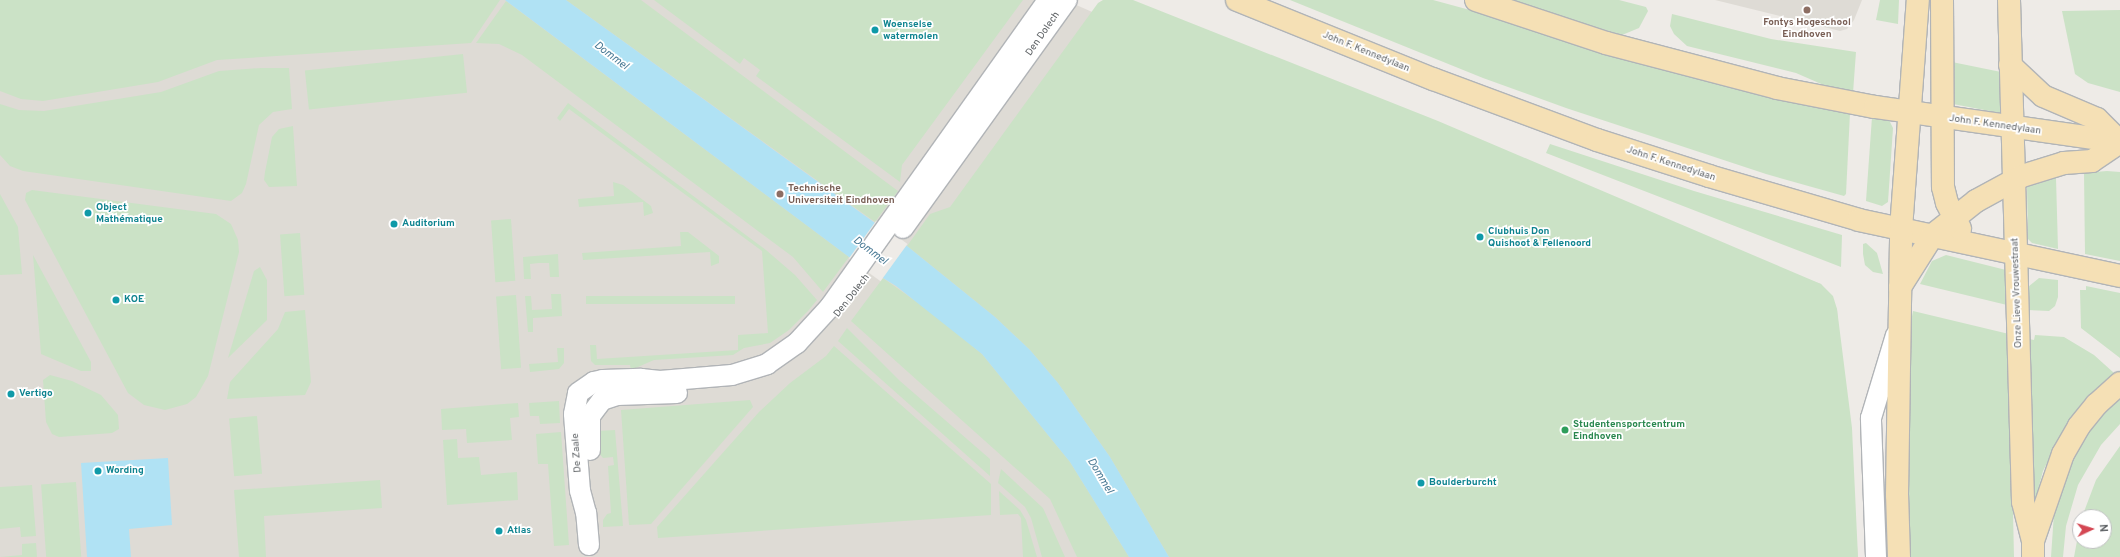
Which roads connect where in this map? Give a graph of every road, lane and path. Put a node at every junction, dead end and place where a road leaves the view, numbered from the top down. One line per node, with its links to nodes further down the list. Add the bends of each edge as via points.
1 (1048, 0): 17 (street, Den Dolech)
2 (1067, 0): 17 (street, Den Dolech)
3 (1237, 0): 18 (main road, John F. Kennedylaan, via 1433,79 1597,140 1782,199)
4 (1476, 0): 11 (main road, John F. Kennedylaan, via 1606,42 1741,79 1820,97)
5 (1918, 0): 11 (main road)
6 (1942, 0): 12 (main road)
7 (2009, 0): 9 (main road, Onze Lieve Vrouwestraat)
8 (2020, 0): 9 (street, Onze Lieve Vrouwestraat)
9 (2010, 27): 10 (main road, Onze Lieve Vrouwestraat)
10 (2010, 65): 13 (main road, Onze Lieve Vrouwestraat); 14 (main road, via 2043,96 2097,119)
11 (1908, 112): 12 (main road, John F. Kennedylaan); 18 (main road)
12 (1943, 117): 13 (main road, John F. Kennedylaan); 16 (main road, via 1943,186)
13 (2012, 127): 14 (main road, John F. Kennedylaan); 15 (main road, Onze Lieve Vrouwestraat)
14 (2120, 142): 15 (main road, via 2092,161 2064,163)
15 (2014, 180): 16 (main road, via 1993,190); 21 (main road, Onze Lieve Vrouwestraat)
16 (1953, 217): 19 (main road); 20 (main road)
17 (895, 228): 23 (street, Den Dolech)
18 (1901, 228): 19 (main road, John F. Kennedylaan); 24 (main road)
19 (1933, 235): 20 (main road, John F. Kennedylaan); 24 (main road)
20 (1972, 244): 21 (main road, John F. Kennedylaan)
21 (2016, 255): 22 (main road, John F. Kennedylaan); 31 (main road, Onze Lieve Vrouwestraat, via 2023,502)
22 (2120, 276)
23 (858, 280): 27 (street, Den Dolech, via 817,324 797,343 778,356 731,366 659,372 641,379 594,382); 28 (street, Den Dolech, via 806,353 772,375 711,391 612,396)
24 (1900, 287): 25 (main road)
25 (1899, 326): 32 (street, via 1871,418); 33 (main road, via 1897,495)
26 (2120, 383): 31 (main road, via 2093,409 2063,454)
27 (578, 393): 29 (street, De Zaale, via 574,414 580,491)
28 (597, 405): 29 (street, De Zaale, via 589,424 593,490)
29 (586, 513): 30 (street, De Zaale)
30 (589, 545)
31 (2033, 549)
32 (1876, 557)
33 (1900, 557)

